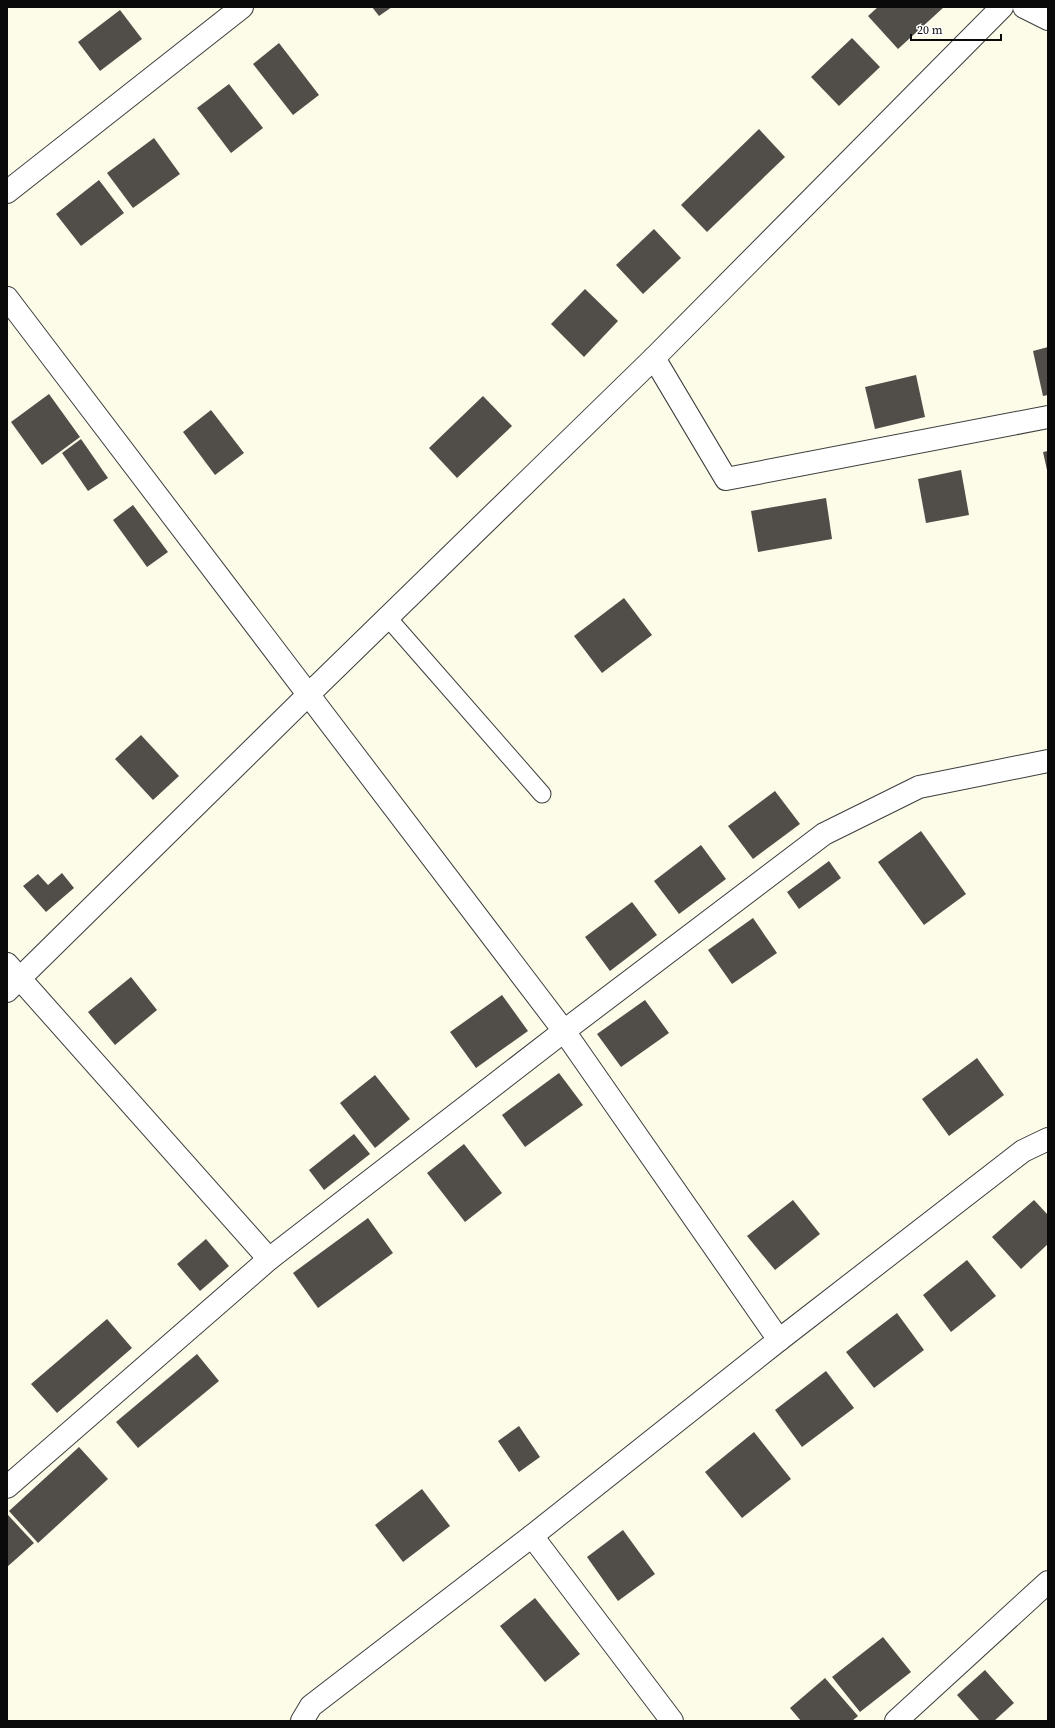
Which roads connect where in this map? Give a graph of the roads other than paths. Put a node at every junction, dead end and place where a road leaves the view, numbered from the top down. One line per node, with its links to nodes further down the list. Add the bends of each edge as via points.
1 (242, 7): 5 (street)
2 (1002, 7): 7 (street)
3 (1024, 7): 4 (street)
4 (1048, 19)
5 (7, 192)
6 (7, 298): 10 (street)
7 (654, 358): 8 (street, via 726,479); 9 (street)
8 (1048, 417)
9 (388, 618): 10 (street); 12 (lane)
10 (309, 694): 13 (street); 14 (street)
11 (1048, 761): 14 (street, via 919,787 824,834)
12 (542, 794)
13 (11, 978): 16 (street)
14 (564, 1031): 16 (street); 17 (street)
15 (1048, 1138): 17 (street, via 1023,1150)
16 (269, 1259): 18 (street)
17 (779, 1340): 19 (street)
18 (7, 1487)
19 (532, 1536): 21 (street, via 311,1706); 22 (street)
20 (1048, 1582): 23 (street)
21 (302, 1721)
22 (672, 1721)
23 (896, 1721)

